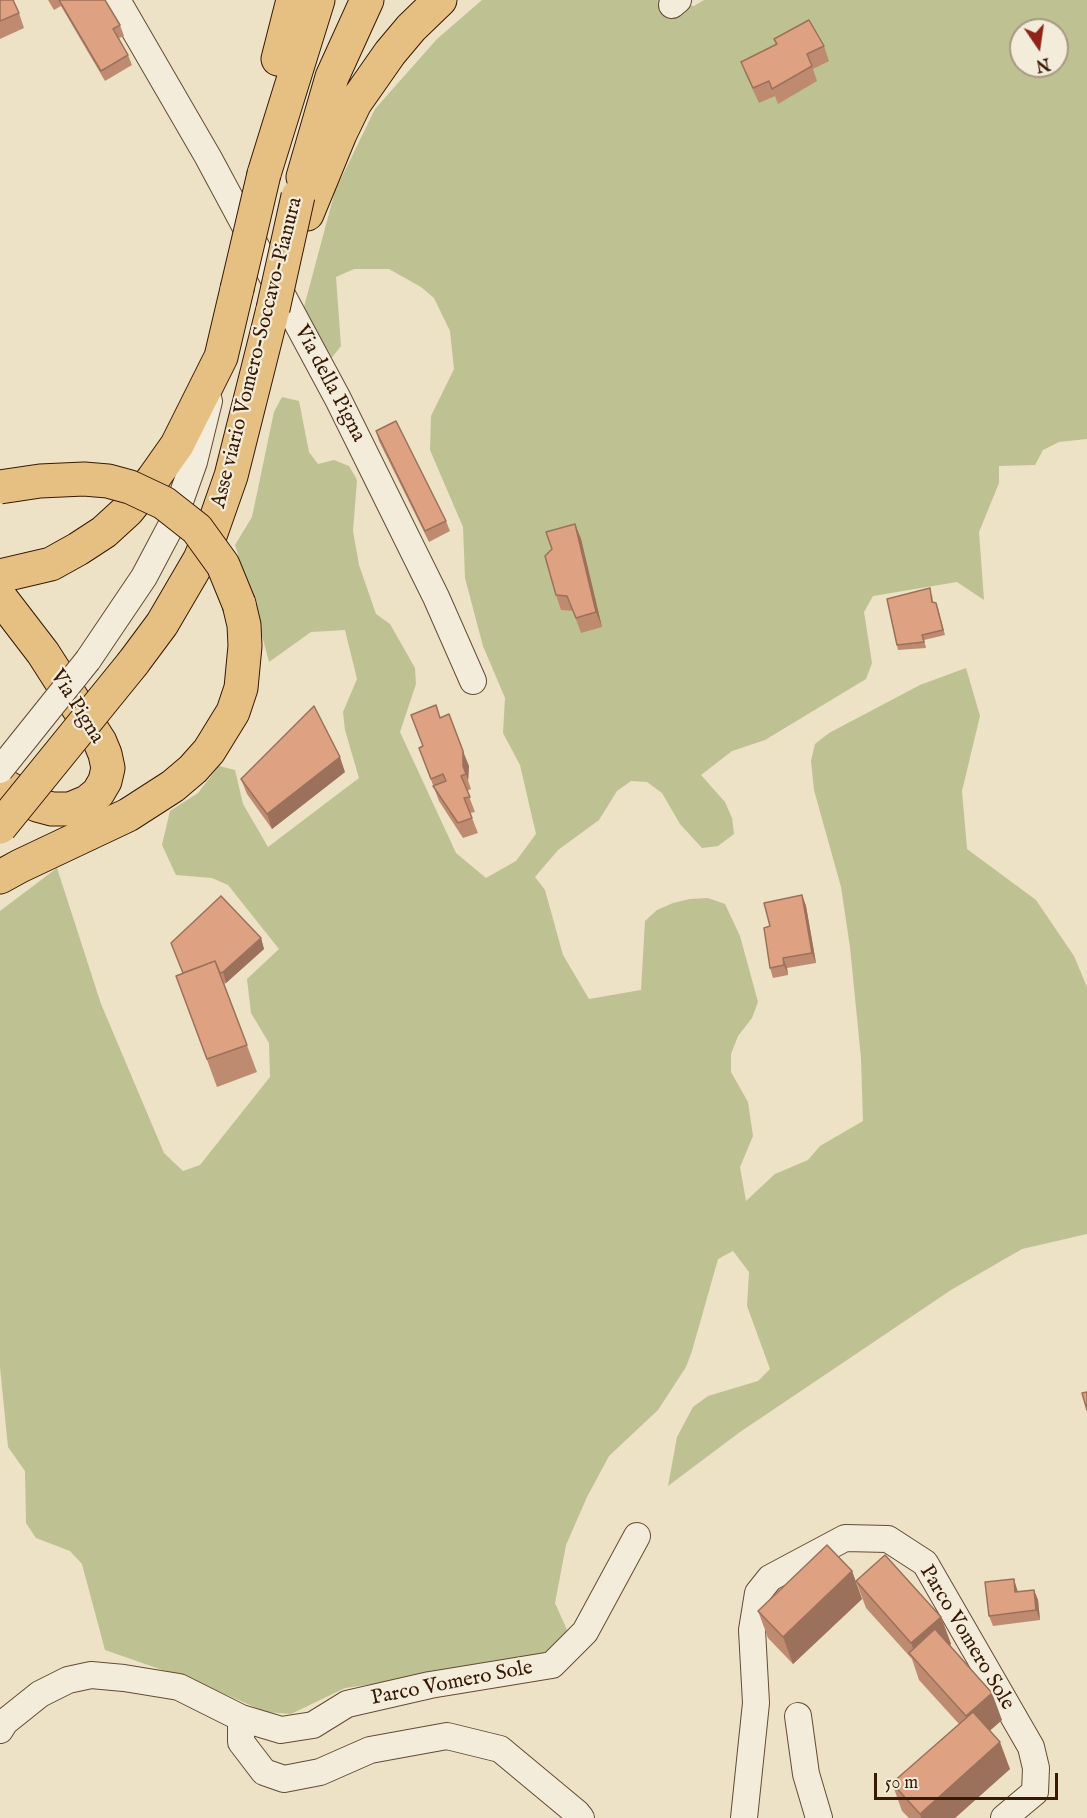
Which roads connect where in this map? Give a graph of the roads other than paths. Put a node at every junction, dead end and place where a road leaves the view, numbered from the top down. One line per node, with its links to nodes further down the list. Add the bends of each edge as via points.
1 (117, 0): 12 (street, Via della Pigna, via 208,157 338,399)
2 (293, 0): 6 (main road, via 272,93)
3 (318, 0): 6 (main road, Asse viario Vomero-Soccavo-Pianura)
4 (367, 0): 7 (main road, Asse viario Vomero-Soccavo-Pianura, via 332,77)
5 (440, 0): 7 (main road, via 390,53 355,103)
6 (264, 171): 8 (main road, Asse viario Vomero-Soccavo-Pianura, bridge)
7 (303, 205): 15 (main road, Asse viario Vomero-Soccavo-Pianura, bridge, via 231,476 200,559 162,624)
8 (221, 357): 10 (main road, via 177,445 128,510 104,532 51,564); 13 (street, Asse viario Vomero-Soccavo-Pianura, bridge, via 194,462 172,524 144,577 88,660)
9 (0, 487): 16 (main road, bridge, via 40,481 108,481 164,503 196,529 223,565 239,604 245,646 241,688 233,712 209,751 180,780 144,805)
10 (0, 576)
11 (0, 597): 14 (main road, Via Pigna, via 43,653 100,742 108,768 98,793 70,809 37,805)
12 (473, 681)
13 (0, 770)
14 (0, 783)
15 (0, 828)
16 (0, 877)
17 (637, 1536): 19 (street, Parco Vomero Sole, via 585,1632 552,1665 430,1685 347,1704 314,1725 281,1730)
18 (798, 1716): 23 (street, via 806,1774)
19 (241, 1718): 20 (street, Parco Vomero Sole, via 179,1687 91,1675 68,1680 40,1694); 21 (street, via 241,1742 264,1772 284,1779 320,1772 370,1750 447,1736 500,1749)
20 (0, 1730)
21 (580, 1818)
22 (744, 1818): 24 (street, Parco Vomero Sole, via 756,1703 752,1629 759,1593 770,1578 844,1538 888,1539 925,1563 1031,1747 1036,1768 1035,1792)
23 (819, 1818)
24 (1004, 1818)

